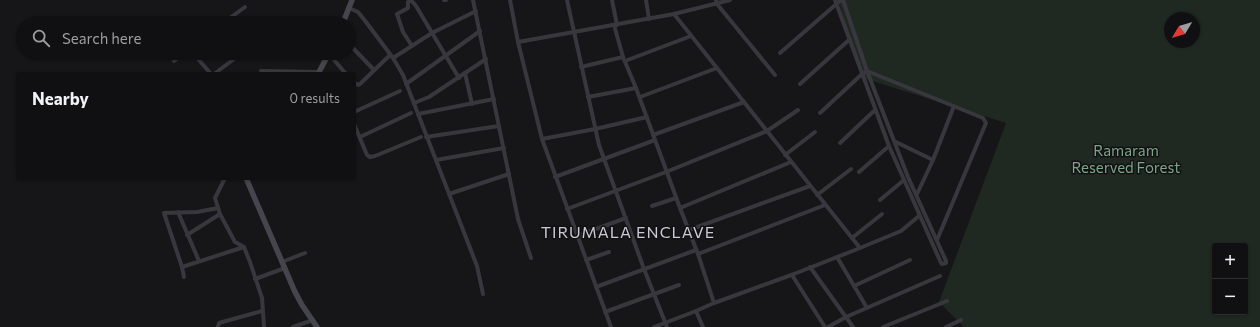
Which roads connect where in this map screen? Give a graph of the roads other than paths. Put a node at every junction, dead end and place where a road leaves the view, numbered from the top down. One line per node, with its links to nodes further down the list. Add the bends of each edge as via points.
1 (352, 0): 13 (main road)
2 (411, 0): 22 (street); 26 (street, via 408,8 397,14)
3 (474, 0): 14 (street)
4 (510, 0): 25 (street)
5 (567, 0): 21 (street)
6 (612, 0): 19 (street)
7 (646, 0): 18 (street)
8 (730, 0): 10 (street)
9 (842, 0): 11 (street); 40 (street)
10 (716, 2): 15 (street); 49 (street)
11 (836, 2): 24 (street); 28 (street)
12 (245, 7): 16 (street)
13 (349, 8): 17 (main road); 30 (street, via 358,12)
14 (476, 11): 20 (street); 22 (street)
15 (674, 14): 18 (street); 23 (street)
16 (233, 16)
17 (346, 16)
18 (649, 19): 19 (street)
19 (615, 25): 21 (street); 32 (street)
20 (480, 31): 29 (street); 31 (street)
21 (574, 32): 25 (street); 37 (street)
22 (432, 33): 26 (street); 29 (street)
23 (691, 36): 32 (street); 38 (street)
24 (850, 39): 48 (street); 53 (street)
25 (518, 42): 79 (street)
26 (412, 46): 30 (street)
27 (356, 51): 39 (street)
28 (780, 53)
29 (445, 55): 50 (street); 52 (street)
30 (392, 57): 39 (street); 52 (street)
31 (486, 59): 47 (street); 58 (street)
32 (624, 59): 37 (street); 54 (street)
33 (199, 60): 42 (street)
34 (232, 60): 43 (street)
35 (326, 60): 45 (main road)
36 (334, 60): 46 (street)
37 (581, 67): 56 (street)
38 (717, 68): 57 (street); 59 (street)
39 (374, 70): 51 (street, via 360,84)
40 (868, 70): 48 (street); 62 (street); 81 (street)
41 (261, 71): 44 (street)
42 (210, 72)
43 (215, 72)
44 (290, 72)
45 (319, 72)
46 (344, 72)
47 (466, 73): 50 (street); 61 (street)
48 (862, 74): 64 (street); 67 (street)
49 (775, 75)
50 (459, 78): 60 (street, via 429,97)
51 (356, 84)
52 (406, 84): 60 (street)
53 (800, 84)
54 (636, 88): 56 (street); 57 (street)
55 (400, 91): 65 (street)
56 (588, 97): 72 (street)
57 (640, 97): 69 (street)
58 (494, 99): 61 (street); 70 (street)
59 (744, 102): 73 (street); 75 (street)
60 (414, 103): 68 (street)
61 (472, 104): 68 (street)
62 (954, 106): 88 (street); 119 (street, via 980,116 986,123)
63 (798, 110): 73 (street)
64 (875, 110): 82 (street); 83 (street)
65 (356, 111)
66 (411, 113): 76 (street)
67 (820, 113)
68 (418, 114): 78 (street)
69 (647, 117): 72 (street); 75 (street)
70 (499, 126): 78 (street); 84 (street)
71 (356, 128): 76 (street)
72 (595, 129): 79 (street); 87 (street)
73 (766, 131): 85 (street); 91 (street)
74 (814, 132): 85 (street)
75 (653, 135): 80 (street)
76 (360, 137): 77 (street, via 367,155 375,156)
77 (421, 137)
78 (426, 137): 86 (street)
79 (542, 139): 94 (street)
80 (655, 140): 87 (street); 91 (street)
81 (895, 142): 88 (street); 101 (street)
82 (840, 143)
83 (889, 146): 92 (street); 97 (street)
84 (504, 148): 86 (street); 93 (street)
85 (786, 155): 89 (street)
86 (436, 160): 100 (street)
87 (604, 160): 94 (street); 99 (street)
88 (933, 160): 101 (street)
89 (792, 162): 98 (street); 108 (street)
90 (851, 169): 102 (street)
91 (666, 172): 99 (street); 103 (street)
92 (859, 172)
93 (509, 174): 100 (street); 127 (street, via 518,219)
94 (555, 177): 109 (street)
95 (224, 180): 107 (street, via 215,198)
96 (247, 180): 131 (main road)
97 (904, 180): 104 (street); 113 (street)
98 (810, 186): 102 (street); 115 (street)
99 (616, 190): 109 (street); 114 (street)
100 (449, 194): 143 (street, via 477,266)
101 (916, 194): 119 (street)
102 (817, 195): 105 (street)
103 (676, 198): 106 (street); 108 (street)
104 (880, 200)
105 (825, 205): 118 (street); 124 (street)
106 (652, 206)
107 (218, 208): 110 (street); 111 (street)
108 (680, 208): 115 (street)
109 (567, 209): 117 (street)
110 (178, 212): 116 (street); 132 (street, via 164,213)
111 (220, 214): 116 (street); 121 (street, via 235,242)
112 (882, 214): 118 (street)
113 (919, 216): 120 (street); 122 (street, via 901,231)
114 (626, 218): 117 (street); 135 (street)
115 (689, 230): 124 (street)
116 (187, 235): 130 (street)
117 (577, 236): 128 (street)
118 (852, 238): 122 (street)
119 (937, 240): 120 (street); 120 (street, via 946,263 940,262)
120 (933, 246)
121 (244, 247): 130 (street); 139 (street)
122 (860, 248): 126 (street)
123 (609, 252): 128 (street)
124 (697, 252): 135 (street); 146 (street)
125 (305, 253): 131 (street)
126 (837, 257): 133 (street); 141 (street)
127 (531, 258)
128 (586, 260): 142 (street)
129 (910, 260): 141 (street)
130 (198, 261): 132 (street)
131 (282, 262): 134 (main road)
132 (182, 267): 137 (street)
133 (810, 267): 136 (street); 151 (street)
134 (285, 268): 139 (street); 152 (main road, via 302,305)
135 (644, 269): 142 (street); 144 (street)
136 (792, 275): 146 (street); 163 (street)
137 (184, 276)
138 (940, 276): 147 (street)
139 (255, 278): 148 (street, via 262,298)
140 (679, 285): 144 (street)
141 (854, 286): 147 (street)
142 (596, 287): 150 (street)
143 (483, 294)
144 (654, 294): 150 (street); 154 (street)
145 (947, 301): 165 (street)
146 (714, 303): 149 (street)
147 (867, 308): 151 (street)
148 (262, 311): 156 (street, via 219,323); 157 (street)
149 (696, 311): 154 (street); 162 (street)
150 (605, 312): 160 (street)
151 (846, 317): 163 (street); 164 (street)
152 (313, 320): 155 (street); 159 (main road)
153 (961, 320): 166 (street)
154 (667, 325): 161 (street)
155 (299, 326): 158 (street)
156 (218, 327)
157 (264, 327)
158 (293, 327)
159 (317, 327)
160 (610, 327)
161 (654, 327)
162 (703, 327)
163 (827, 327)
164 (853, 327)
165 (883, 327)
166 (946, 327)

